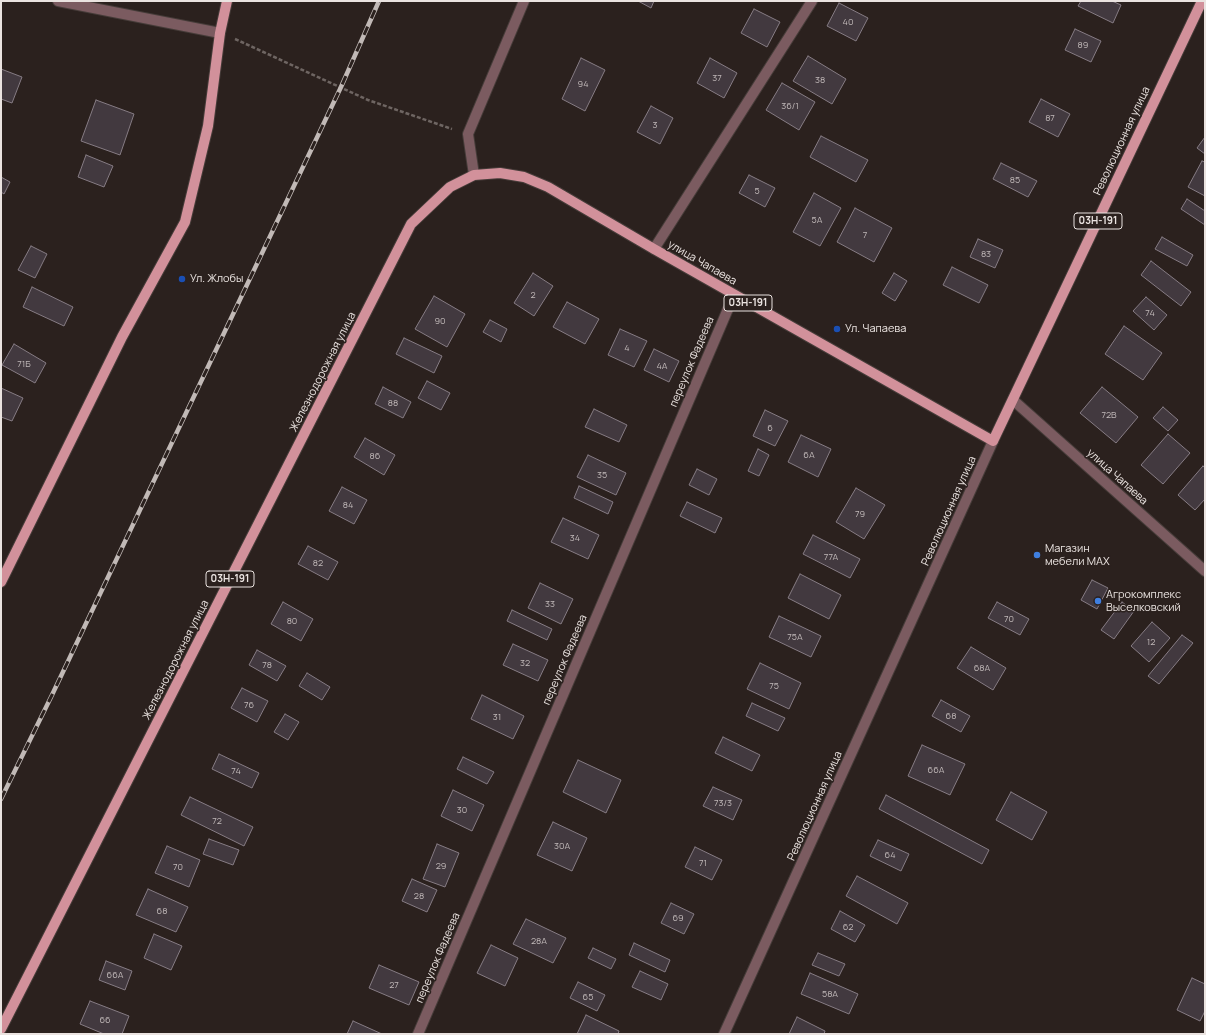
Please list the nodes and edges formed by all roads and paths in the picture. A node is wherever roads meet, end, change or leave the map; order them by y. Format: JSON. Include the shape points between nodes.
{"nodes":[{"id":1,"x":58,"y":1,"type":"edge"},
{"id":2,"x":227,"y":1,"type":"edge"},
{"id":3,"x":524,"y":1,"type":"edge"},
{"id":4,"x":812,"y":1,"type":"edge"},
{"id":5,"x":1202,"y":1,"type":"edge"},
{"id":6,"x":220,"y":33,"type":"junction"},
{"id":7,"x":468,"y":134,"type":"junction"},
{"id":8,"x":500,"y":173,"type":"joint"},
{"id":9,"x":474,"y":175,"type":"junction"},
{"id":10,"x":654,"y":249,"type":"junction"},
{"id":11,"x":734,"y":295,"type":"junction"},
{"id":12,"x":1013,"y":400,"type":"junction"},
{"id":13,"x":993,"y":441,"type":"junction"},
{"id":14,"x":1205,"y":571,"type":"edge"},
{"id":15,"x":1,"y":582,"type":"edge"},
{"id":16,"x":1,"y":1029,"type":"edge"},
{"id":17,"x":418,"y":1034,"type":"edge"},
{"id":18,"x":724,"y":1034,"type":"edge"}],
"edges":[{"from":1,"to":6,"type":"street"},
{"from":2,"to":6,"type":"main road"},
{"from":3,"to":7,"type":"street"},
{"from":4,"to":10,"type":"street"},
{"from":5,"to":12,"type":"main road","name":"Революционная улица","number":"03Н-191"},
{"from":6,"to":7,"type":"path","via":[[368,100]]},
{"from":6,"to":15,"type":"main road","via":[[208,126],[185,222],[122,337]]},
{"from":7,"to":9,"type":"street"},
{"from":8,"to":9,"type":"main road","name":"Железнодорожная улица","number":"03Н-191"},
{"from":8,"to":10,"type":"main road","name":"улица Чапаева","number":"03Н-191","via":[[524,177],[548,187]]},
{"from":9,"to":16,"type":"main road","name":"Железнодорожная улица","number":"03Н-191","via":[[450,187],[411,224]]},
{"from":10,"to":11,"type":"main road","name":"улица Чапаева","number":"03Н-191"},
{"from":11,"to":13,"type":"main road","name":"улица Чапаева","number":"03Н-191"},
{"from":11,"to":17,"type":"street","name":"переулок Фадеева"},
{"from":12,"to":13,"type":"main road","name":"Революционная улица","number":"03Н-191"},
{"from":12,"to":14,"type":"street","name":"улица Чапаева"},
{"from":13,"to":18,"type":"street","name":"Революционная улица"}]}
